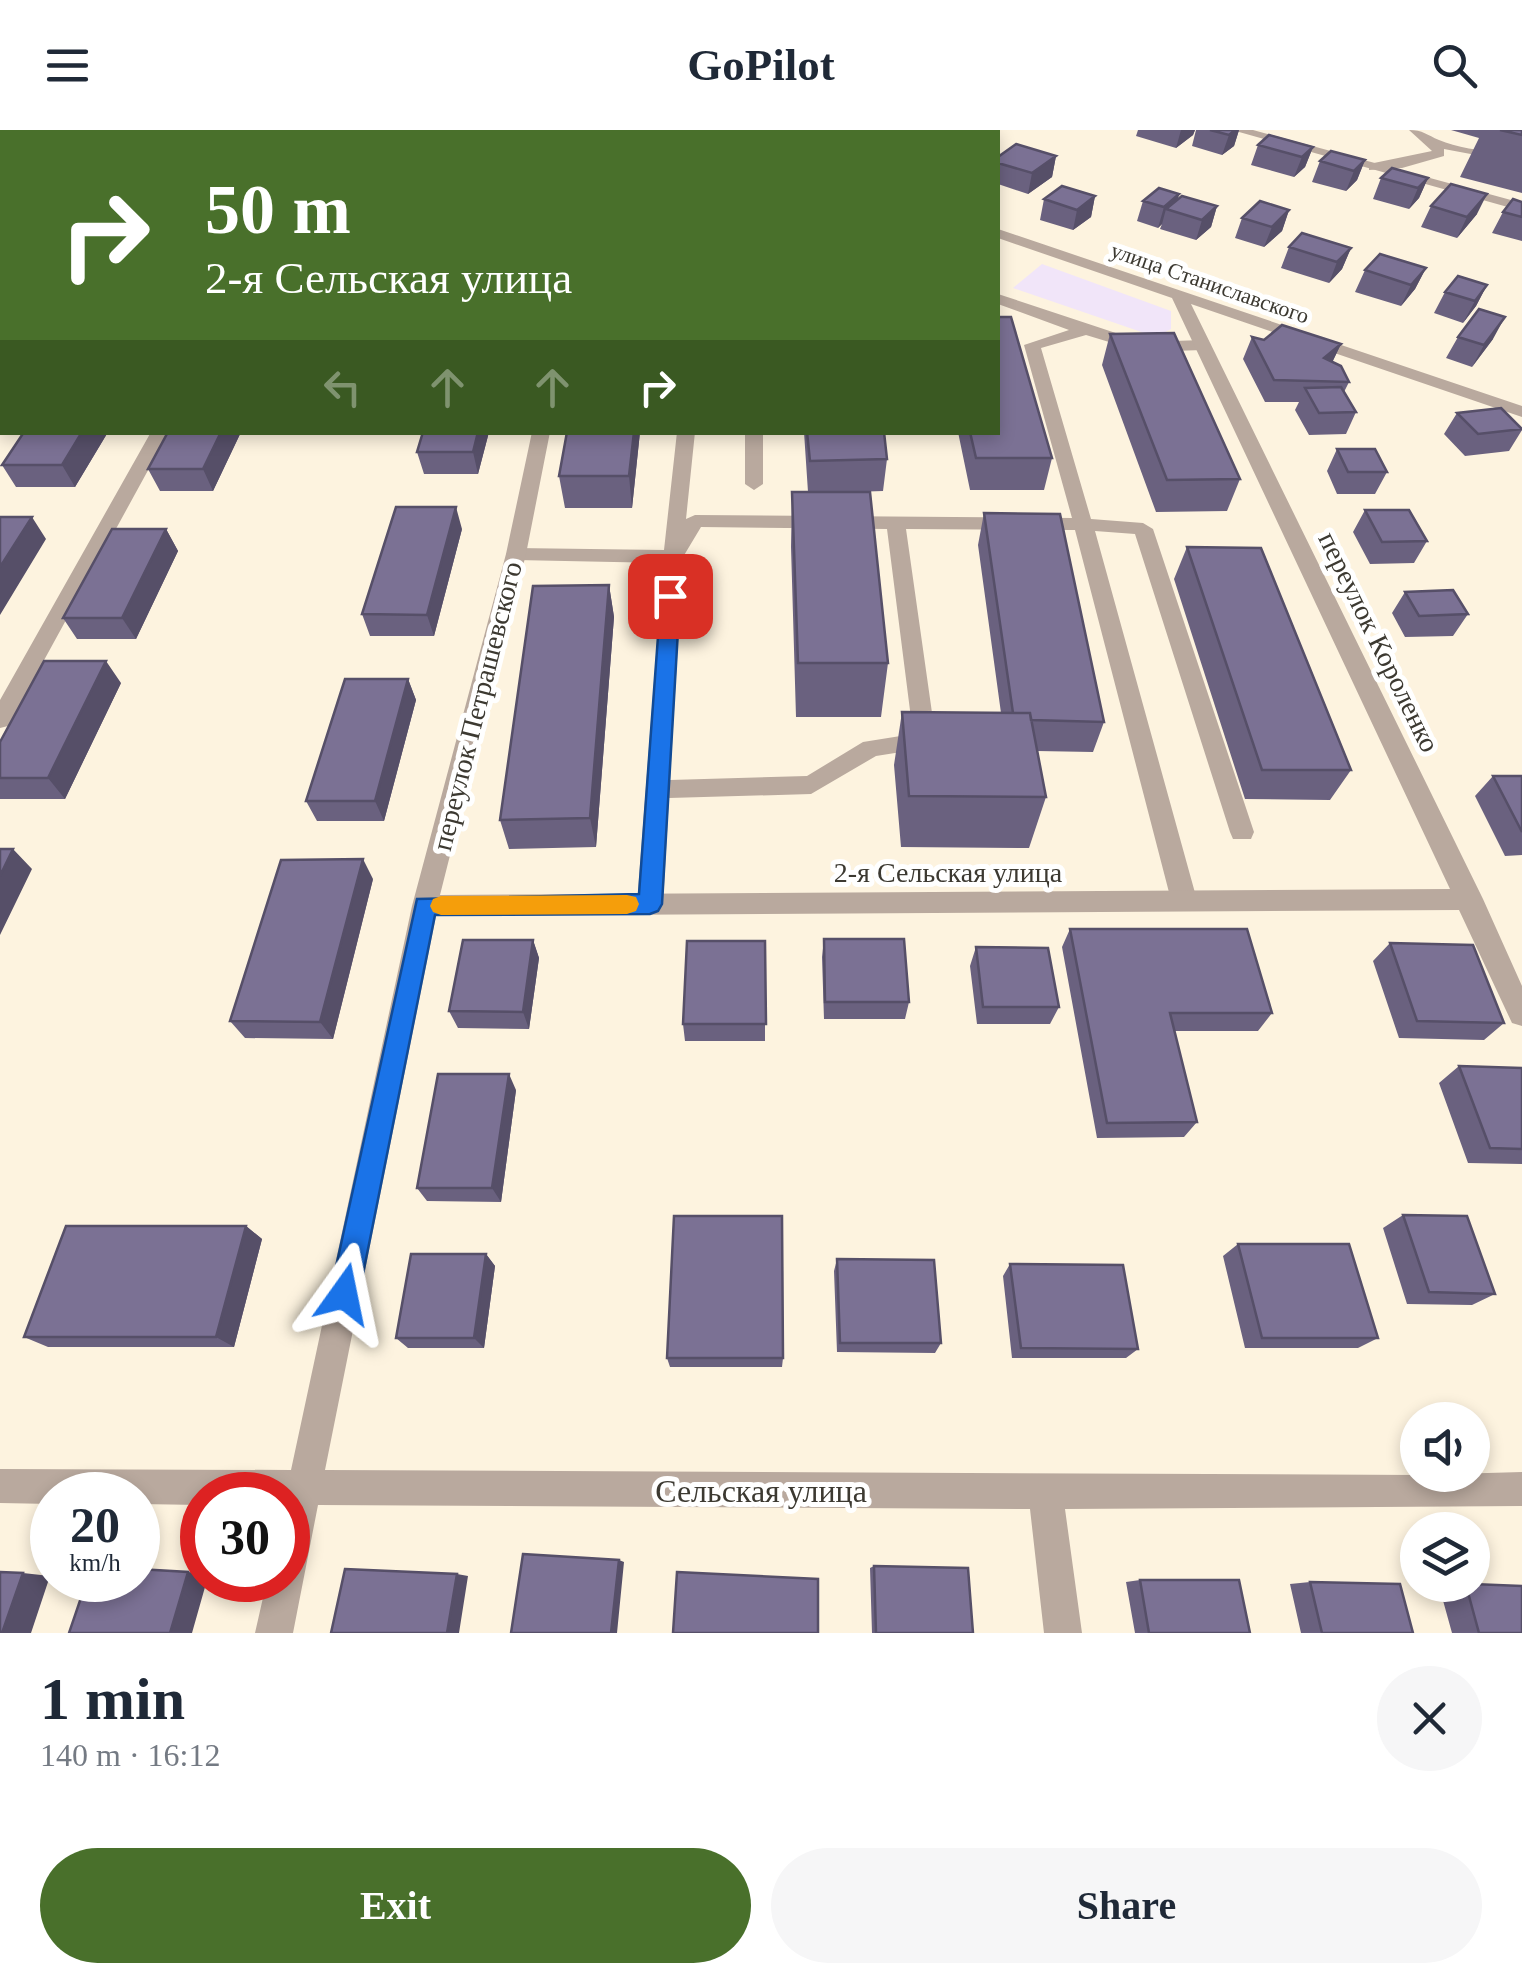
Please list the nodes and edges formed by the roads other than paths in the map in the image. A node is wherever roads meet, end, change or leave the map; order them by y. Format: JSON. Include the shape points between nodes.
{"nodes":[{"id":1,"x":1238,"y":130,"type":"edge"},
{"id":2,"x":1415,"y":130,"type":"edge"},
{"id":3,"x":1436,"y":143,"type":"junction"},
{"id":4,"x":1522,"y":154,"type":"edge"},
{"id":5,"x":1374,"y":167,"type":"junction"},
{"id":6,"x":1522,"y":207,"type":"edge"},
{"id":7,"x":1000,"y":234,"type":"edge"},
{"id":8,"x":1180,"y":298,"type":"junction"},
{"id":9,"x":1000,"y":300,"type":"edge"},
{"id":10,"x":1086,"y":330,"type":"junction"},
{"id":11,"x":1203,"y":345,"type":"junction"},
{"id":12,"x":1522,"y":412,"type":"edge"},
{"id":13,"x":158,"y":435,"type":"edge"},
{"id":14,"x":541,"y":435,"type":"edge"},
{"id":15,"x":686,"y":435,"type":"edge"},
{"id":16,"x":754,"y":435,"type":"edge"},
{"id":17,"x":754,"y":484,"type":"dead end"},
{"id":18,"x":896,"y":523,"type":"junction"},
{"id":19,"x":1082,"y":524,"type":"junction"},
{"id":20,"x":516,"y":554,"type":"junction"},
{"id":21,"x":673,"y":556,"type":"junction"},
{"id":22,"x":0,"y":720,"type":"edge"},
{"id":23,"x":657,"y":790,"type":"junction"},
{"id":24,"x":1242,"y":832,"type":"dead end"},
{"id":25,"x":1470,"y":899,"type":"junction"},
{"id":26,"x":1184,"y":900,"type":"junction"},
{"id":27,"x":650,"y":904,"type":"junction"},
{"id":28,"x":425,"y":906,"type":"junction"},
{"id":29,"x":1522,"y":1014,"type":"edge"},
{"id":30,"x":307,"y":1472,"type":"edge"},
{"id":31,"x":0,"y":1486,"type":"edge"},
{"id":32,"x":180,"y":1487,"type":"edge"},
{"id":33,"x":310,"y":1488,"type":"edge"},
{"id":34,"x":1522,"y":1489,"type":"edge"},
{"id":35,"x":1045,"y":1492,"type":"junction"},
{"id":36,"x":280,"y":1602,"type":"edge"},
{"id":37,"x":274,"y":1633,"type":"edge"},
{"id":38,"x":1063,"y":1633,"type":"edge"}],
"edges":[{"from":1,"to":5,"type":"street"},
{"from":2,"to":3,"type":"street"},
{"from":3,"to":4,"type":"street"},
{"from":3,"to":5,"type":"street","via":[[1439,152]]},
{"from":5,"to":6,"type":"street"},
{"from":7,"to":8,"type":"street","name":"улица Станиславского"},
{"from":8,"to":11,"type":"street","name":"переулок Короленко"},
{"from":8,"to":12,"type":"street","name":"улица Станиславского"},
{"from":9,"to":10,"type":"street"},
{"from":10,"to":11,"type":"street","via":[[1142,347]]},
{"from":10,"to":19,"type":"street","via":[[1023,345]]},
{"from":11,"to":25,"type":"street","name":"переулок Короленко"},
{"from":13,"to":22,"type":"street"},
{"from":14,"to":20,"type":"street","name":"переулок Петрашевского"},
{"from":15,"to":21,"type":"street"},
{"from":16,"to":17,"type":"street"},
{"from":18,"to":19,"type":"street"},
{"from":18,"to":21,"type":"street","via":[[695,521]]},
{"from":18,"to":23,"type":"street","via":[[925,741],[871,748],[811,785]]},
{"from":19,"to":24,"type":"street","via":[[1143,529]]},
{"from":19,"to":26,"type":"street"},
{"from":20,"to":21,"type":"street"},
{"from":20,"to":28,"type":"street","name":"переулок Петрашевского"},
{"from":21,"to":23,"type":"street"},
{"from":23,"to":27,"type":"street"},
{"from":25,"to":26,"type":"street","name":"2-я Сельская улица"},
{"from":25,"to":29,"type":"street","name":"переулок Короленко"},
{"from":26,"to":27,"type":"street","name":"2-я Сельская улица"},
{"from":27,"to":28,"type":"street","name":"2-я Сельская улица"},
{"from":28,"to":30,"type":"street","name":"переулок Петрашевского"},
{"from":31,"to":32,"type":"street","name":"Сельская улица"},
{"from":33,"to":35,"type":"street","name":"Сельская улица"},
{"from":34,"to":35,"type":"street","name":"Сельская улица"},
{"from":35,"to":38,"type":"street"},
{"from":36,"to":37,"type":"street"}]}
